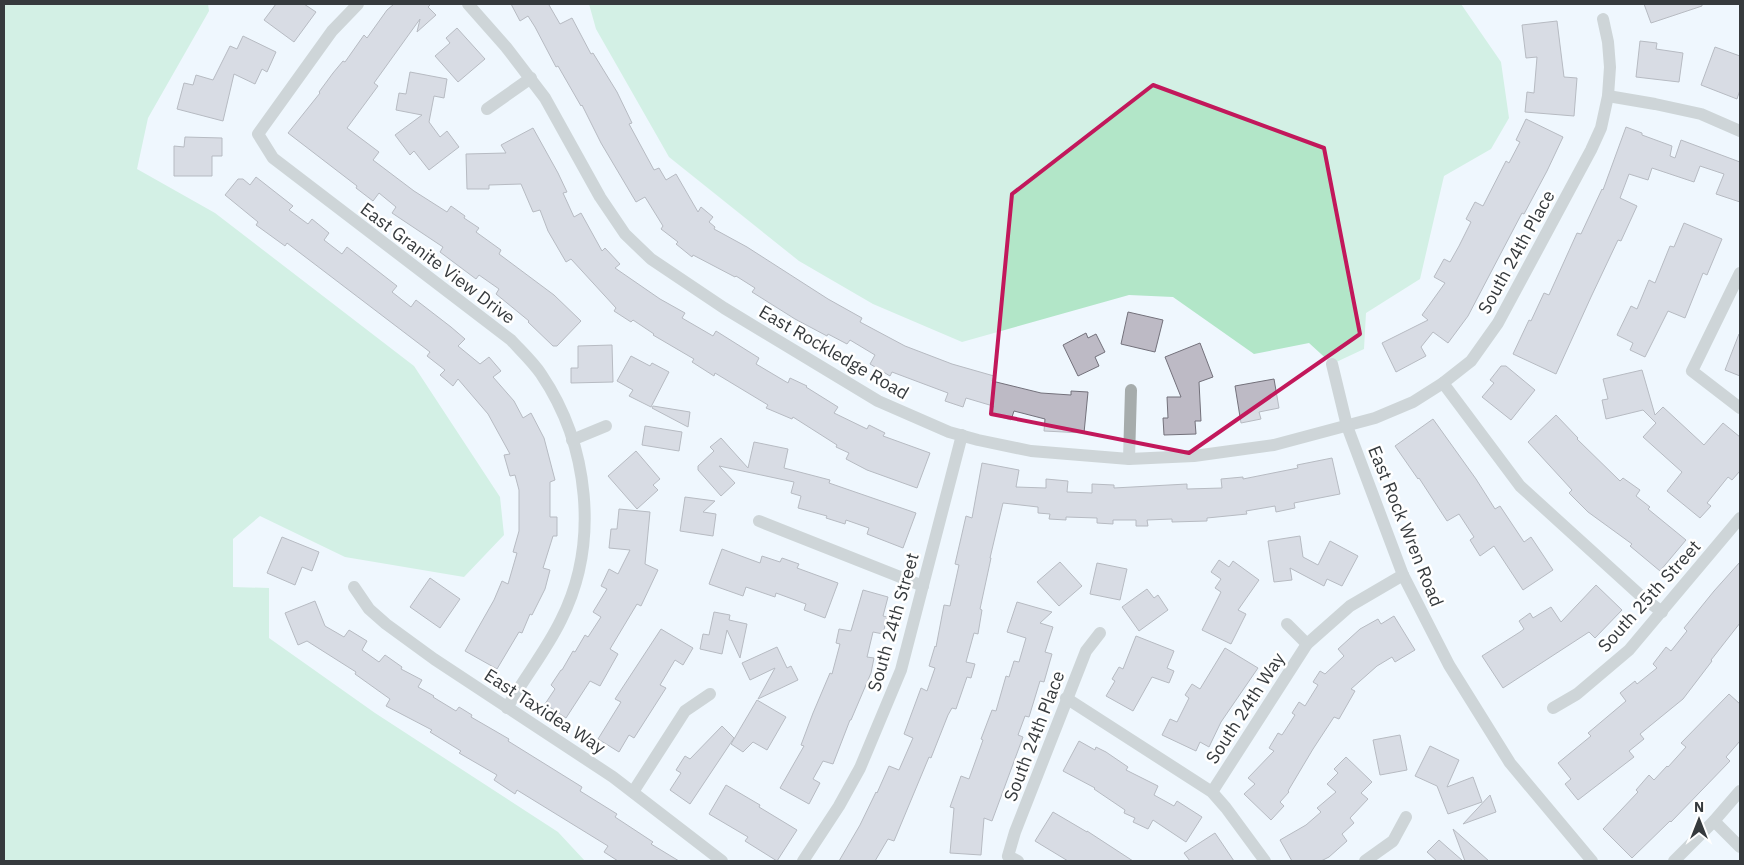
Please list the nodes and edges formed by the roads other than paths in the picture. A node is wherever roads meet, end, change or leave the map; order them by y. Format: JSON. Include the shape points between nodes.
{"nodes":[{"id":1,"x":468,"y":4,"type":"edge"},
{"id":2,"x":354,"y":5,"type":"edge"},
{"id":3,"x":1603,"y":19,"type":"dead end"},
{"id":4,"x":531,"y":78,"type":"junction"},
{"id":5,"x":1608,"y":96,"type":"junction"},
{"id":6,"x":487,"y":109,"type":"dead end"},
{"id":7,"x":1740,"y":131,"type":"edge"},
{"id":8,"x":1740,"y":273,"type":"edge"},
{"id":9,"x":1332,"y":364,"type":"dead end"},
{"id":10,"x":1443,"y":383,"type":"junction"},
{"id":11,"x":1131,"y":390,"type":"dead end"},
{"id":12,"x":1740,"y":408,"type":"edge"},
{"id":13,"x":606,"y":426,"type":"dead end"},
{"id":14,"x":1347,"y":426,"type":"junction"},
{"id":15,"x":962,"y":436,"type":"junction"},
{"id":16,"x":572,"y":440,"type":"junction"},
{"id":17,"x":1129,"y":459,"type":"junction"},
{"id":18,"x":1740,"y":518,"type":"edge"},
{"id":19,"x":759,"y":521,"type":"dead end"},
{"id":20,"x":1403,"y":575,"type":"junction"},
{"id":21,"x":923,"y":586,"type":"junction"},
{"id":22,"x":354,"y":587,"type":"dead end"},
{"id":23,"x":1662,"y":612,"type":"junction"},
{"id":24,"x":1287,"y":624,"type":"dead end"},
{"id":25,"x":1100,"y":633,"type":"dead end"},
{"id":26,"x":1307,"y":644,"type":"junction"},
{"id":27,"x":710,"y":694,"type":"dead end"},
{"id":28,"x":1066,"y":698,"type":"junction"},
{"id":29,"x":508,"y":708,"type":"junction"},
{"id":30,"x":1553,"y":708,"type":"dead end"},
{"id":31,"x":1740,"y":791,"type":"edge"},
{"id":32,"x":633,"y":792,"type":"junction"},
{"id":33,"x":1212,"y":792,"type":"junction"},
{"id":34,"x":1406,"y":817,"type":"dead end"},
{"id":35,"x":1714,"y":821,"type":"junction"},
{"id":36,"x":1740,"y":847,"type":"edge"},
{"id":37,"x":1013,"y":859,"type":"edge"},
{"id":38,"x":722,"y":861,"type":"edge"},
{"id":39,"x":803,"y":861,"type":"edge"},
{"id":40,"x":1265,"y":861,"type":"edge"},
{"id":41,"x":1365,"y":861,"type":"edge"},
{"id":42,"x":1592,"y":861,"type":"edge"},
{"id":43,"x":1674,"y":861,"type":"edge"}],
"edges":[{"from":1,"to":4,"type":"street","name":"East Rockledge Road"},
{"from":2,"to":16,"type":"street","name":"East Granite View Drive","via":[[258,134],[273,158],[511,340],[541,373]]},
{"from":3,"to":5,"type":"street","name":"South 24th Place","via":[[1610,68]]},
{"from":4,"to":6,"type":"street"},
{"from":4,"to":15,"type":"street","name":"East Rockledge Road","via":[[605,204],[625,234],[651,259],[724,308],[878,401]]},
{"from":5,"to":7,"type":"street","via":[[1701,114]]},
{"from":5,"to":10,"type":"street","name":"South 24th Place","via":[[1602,128],[1592,150],[1498,323],[1470,361]]},
{"from":8,"to":12,"type":"street","via":[[1692,371]]},
{"from":9,"to":14,"type":"street","name":"East Rock Wren Road"},
{"from":10,"to":14,"type":"street","name":"South 24th Place","via":[[1413,402]]},
{"from":10,"to":23,"type":"street","via":[[1520,486]]},
{"from":11,"to":17,"type":"street"},
{"from":13,"to":16,"type":"street"},
{"from":14,"to":17,"type":"street","name":"East Rockledge Road","via":[[1274,445],[1194,456]]},
{"from":14,"to":20,"type":"street","name":"East Rock Wren Road"},
{"from":15,"to":17,"type":"street","name":"East Rockledge Road","via":[[1031,451]]},
{"from":15,"to":21,"type":"street","name":"South 24th Street"},
{"from":16,"to":29,"type":"street","name":"East Granite View Drive","via":[[585,495],[579,567],[561,621]]},
{"from":18,"to":23,"type":"street","name":"South 25th Street"},
{"from":19,"to":21,"type":"street"},
{"from":20,"to":26,"type":"street","name":"South 24th Way","via":[[1350,606]]},
{"from":20,"to":42,"type":"street","name":"East Rock Wren Road","via":[[1449,665],[1510,763]]},
{"from":21,"to":39,"type":"street","name":"South 24th Street","via":[[901,670],[872,741],[839,806]]},
{"from":22,"to":29,"type":"street","name":"East Taxidea Way","via":[[386,624]]},
{"from":23,"to":30,"type":"street","name":"South 25th Street","via":[[1629,650],[1577,694]]},
{"from":24,"to":26,"type":"street","name":"South 24th Way"},
{"from":25,"to":28,"type":"street","name":"South 24th Place","via":[[1086,651]]},
{"from":26,"to":33,"type":"street","name":"South 24th Way"},
{"from":27,"to":32,"type":"street","via":[[685,711]]},
{"from":28,"to":33,"type":"street"},
{"from":28,"to":37,"type":"street","name":"South 24th Place","via":[[1015,832]]},
{"from":29,"to":32,"type":"street","name":"East Taxidea Way"},
{"from":31,"to":35,"type":"street"},
{"from":32,"to":38,"type":"street","name":"East Taxidea Way"},
{"from":33,"to":40,"type":"street"},
{"from":34,"to":41,"type":"street","via":[[1393,841]]},
{"from":35,"to":36,"type":"street"},
{"from":35,"to":43,"type":"street"}]}
